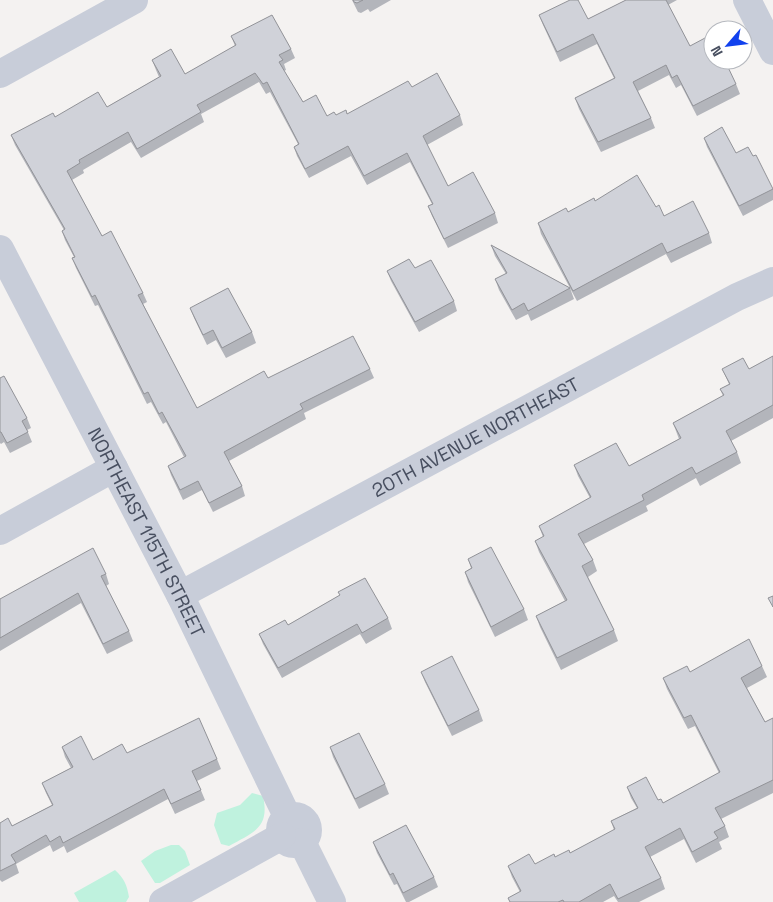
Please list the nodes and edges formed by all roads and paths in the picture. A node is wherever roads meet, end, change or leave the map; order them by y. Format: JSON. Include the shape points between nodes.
{"nodes":[{"id":1,"x":746,"y":0,"type":"edge"},
{"id":2,"x":124,"y":2,"type":"edge"},
{"id":3,"x":773,"y":51,"type":"edge"},
{"id":4,"x":0,"y":74,"type":"edge"},
{"id":5,"x":0,"y":249,"type":"edge"},
{"id":6,"x":773,"y":281,"type":"edge"},
{"id":7,"x":114,"y":468,"type":"junction"},
{"id":8,"x":0,"y":531,"type":"edge"},
{"id":9,"x":180,"y":595,"type":"junction"},
{"id":10,"x":291,"y":832,"type":"junction"},
{"id":11,"x":163,"y":902,"type":"edge"},
{"id":12,"x":332,"y":902,"type":"edge"}],
"edges":[{"from":1,"to":3,"type":"street"},
{"from":2,"to":4,"type":"street"},
{"from":5,"to":7,"type":"street","name":"NORTHEAST 115TH STREET"},
{"from":6,"to":9,"type":"street","name":"20TH AVENUE NORTHEAST","via":[[737,297]]},
{"from":7,"to":8,"type":"street"},
{"from":7,"to":9,"type":"street","name":"NORTHEAST 115TH STREET"},
{"from":9,"to":10,"type":"street","name":"NORTHEAST 115TH STREET"},
{"from":10,"to":11,"type":"street"},
{"from":10,"to":12,"type":"street","name":"NORTHEAST 115TH STREET"}]}
